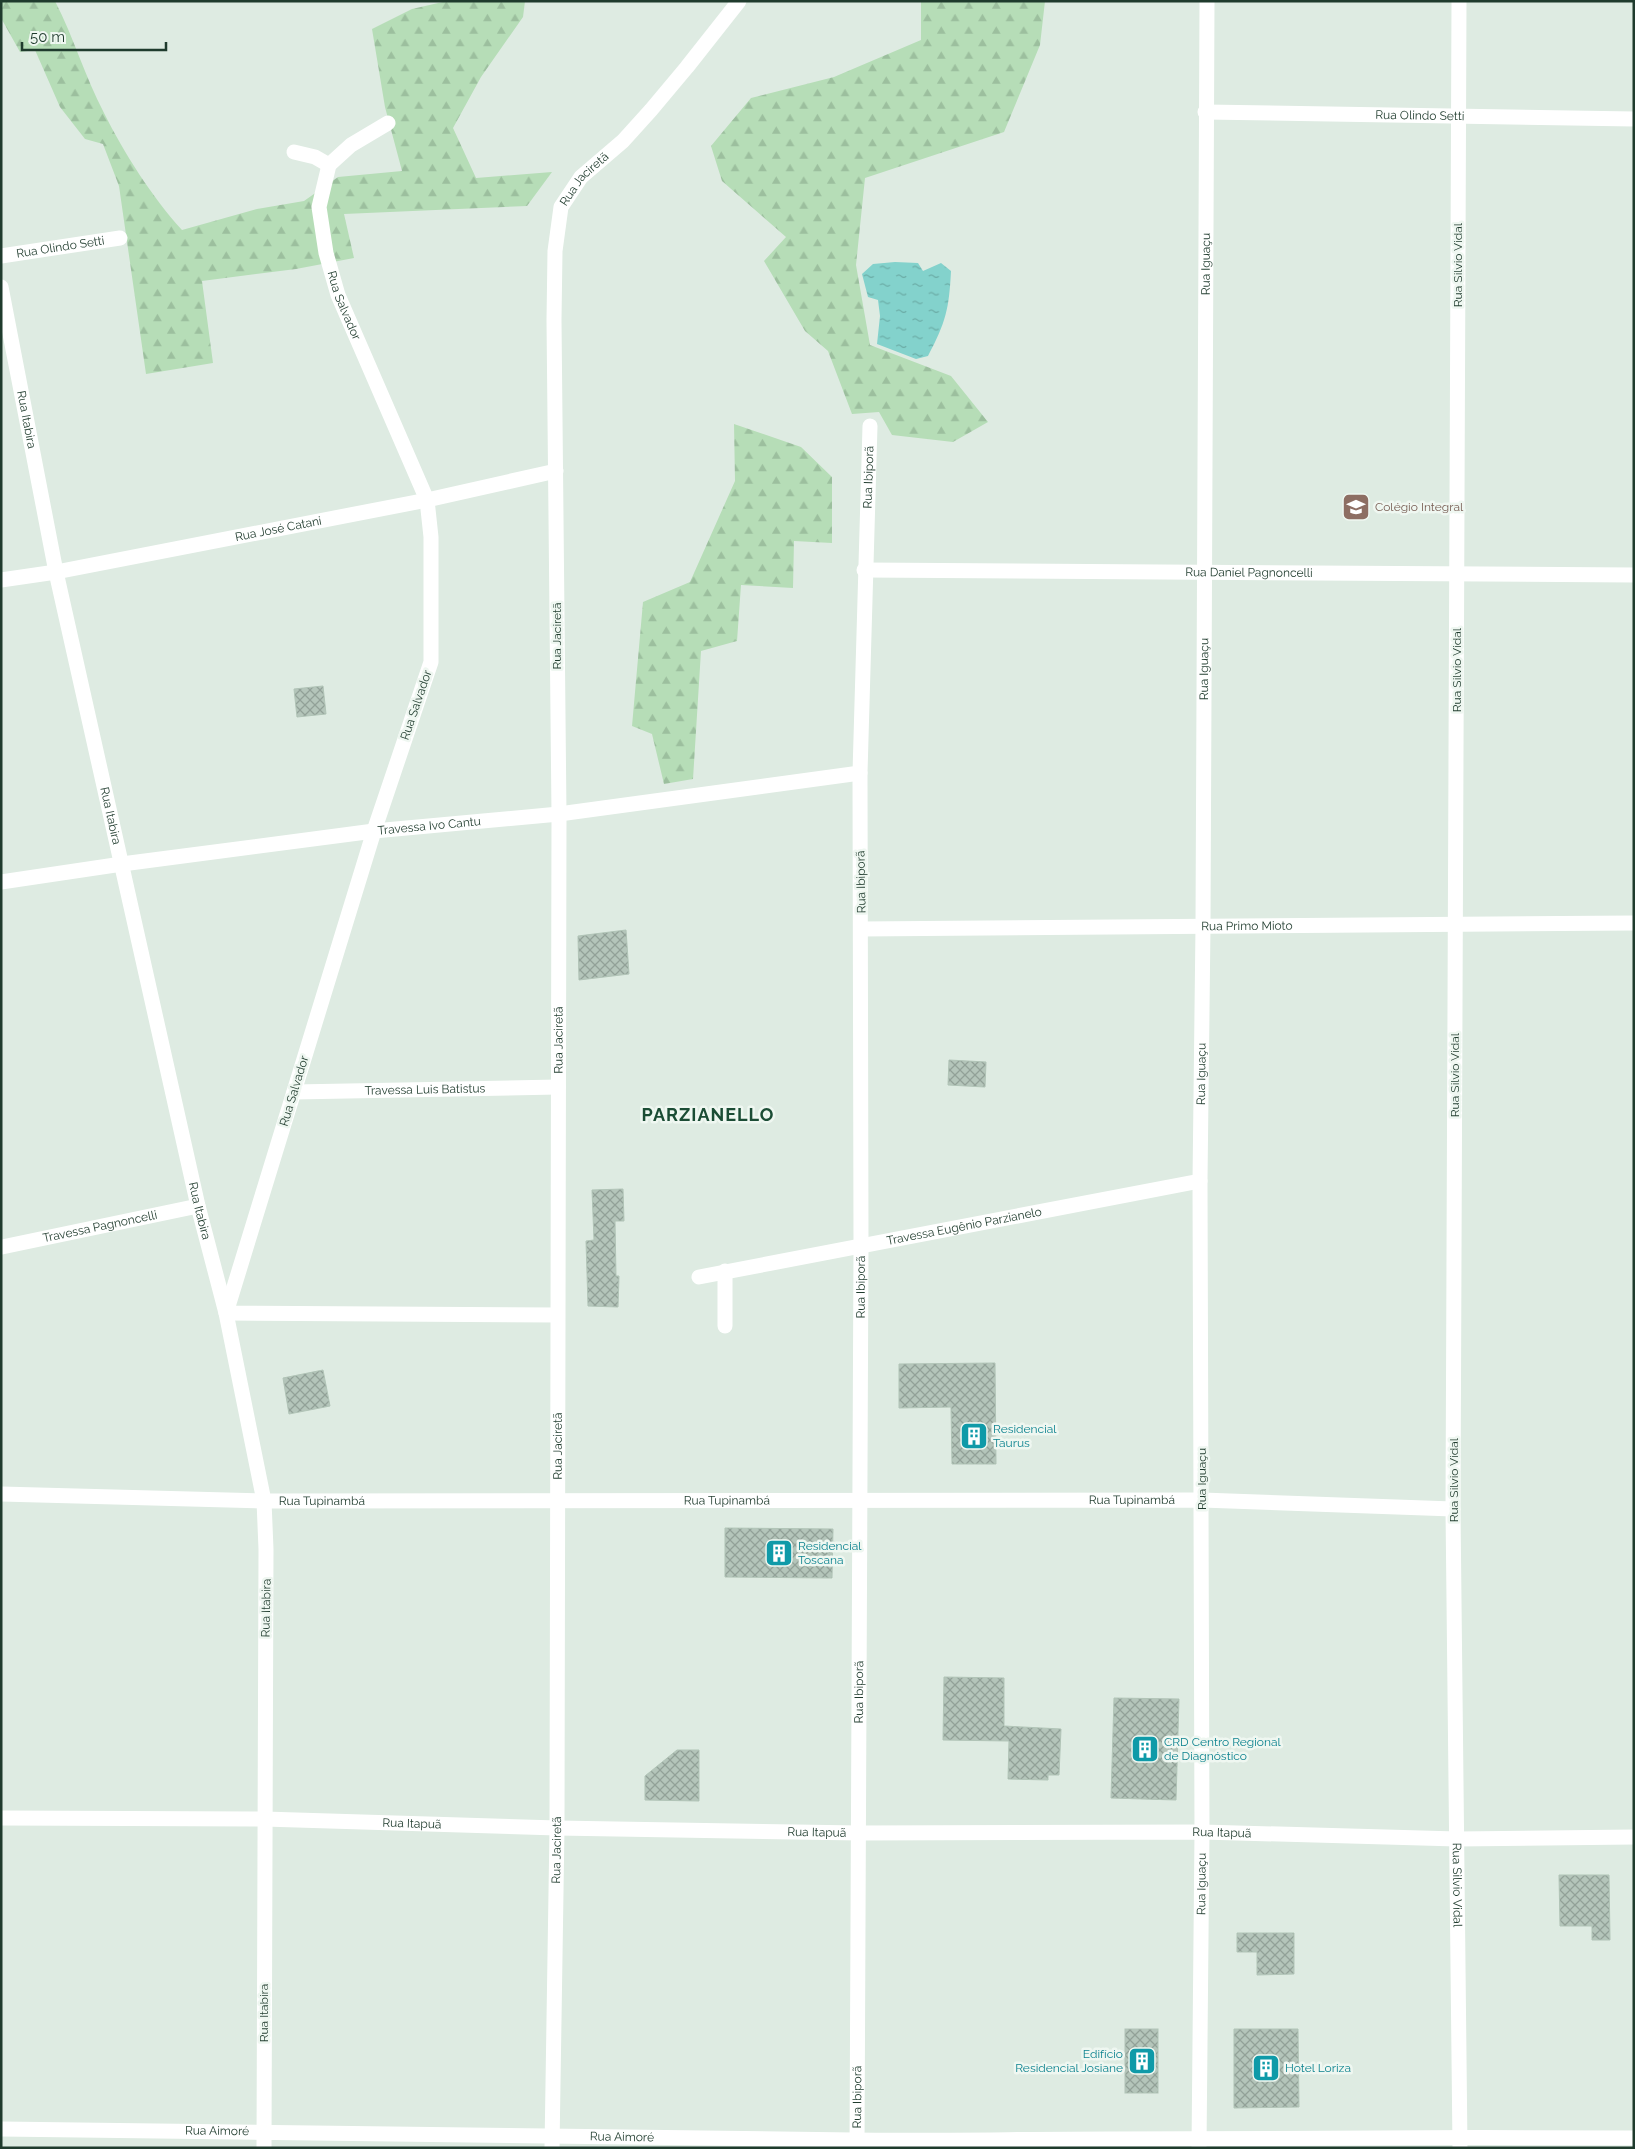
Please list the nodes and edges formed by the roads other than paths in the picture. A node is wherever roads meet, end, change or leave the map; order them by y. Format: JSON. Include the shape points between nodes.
{"nodes":[{"id":1,"x":739,"y":1,"type":"edge"},
{"id":2,"x":1206,"y":1,"type":"edge"},
{"id":3,"x":1459,"y":1,"type":"edge"},
{"id":4,"x":1205,"y":112,"type":"junction"},
{"id":5,"x":1459,"y":116,"type":"junction"},
{"id":6,"x":1634,"y":119,"type":"edge"},
{"id":7,"x":388,"y":123,"type":"dead end"},
{"id":8,"x":294,"y":152,"type":"dead end"},
{"id":9,"x":328,"y":165,"type":"junction"},
{"id":10,"x":120,"y":238,"type":"dead end"},
{"id":11,"x":1,"y":256,"type":"edge"},
{"id":12,"x":1,"y":287,"type":"edge"},
{"id":13,"x":870,"y":426,"type":"dead end"},
{"id":14,"x":556,"y":471,"type":"junction"},
{"id":15,"x":427,"y":500,"type":"junction"},
{"id":16,"x":864,"y":570,"type":"junction"},
{"id":17,"x":56,"y":572,"type":"junction"},
{"id":18,"x":1204,"y":572,"type":"junction"},
{"id":19,"x":1457,"y":574,"type":"junction"},
{"id":20,"x":1634,"y":575,"type":"edge"},
{"id":21,"x":1,"y":580,"type":"edge"},
{"id":22,"x":860,"y":773,"type":"junction"},
{"id":23,"x":559,"y":814,"type":"junction"},
{"id":24,"x":374,"y":831,"type":"junction"},
{"id":25,"x":122,"y":864,"type":"junction"},
{"id":26,"x":1,"y":882,"type":"edge"},
{"id":27,"x":1634,"y":922,"type":"edge"},
{"id":28,"x":1456,"y":924,"type":"junction"},
{"id":29,"x":1204,"y":926,"type":"junction"},
{"id":30,"x":862,"y":929,"type":"junction"},
{"id":31,"x":558,"y":1087,"type":"junction"},
{"id":32,"x":294,"y":1092,"type":"junction"},
{"id":33,"x":1200,"y":1181,"type":"junction"},
{"id":34,"x":198,"y":1206,"type":"junction"},
{"id":35,"x":861,"y":1246,"type":"junction"},
{"id":36,"x":2,"y":1247,"type":"edge"},
{"id":37,"x":725,"y":1271,"type":"junction"},
{"id":38,"x":699,"y":1277,"type":"dead end"},
{"id":39,"x":226,"y":1313,"type":"junction"},
{"id":40,"x":557,"y":1315,"type":"junction"},
{"id":41,"x":725,"y":1326,"type":"dead end"},
{"id":42,"x":1,"y":1494,"type":"edge"},
{"id":43,"x":860,"y":1499,"type":"junction"},
{"id":44,"x":264,"y":1500,"type":"junction"},
{"id":45,"x":557,"y":1500,"type":"junction"},
{"id":46,"x":1202,"y":1500,"type":"junction"},
{"id":47,"x":1453,"y":1509,"type":"junction"},
{"id":48,"x":1,"y":1818,"type":"edge"},
{"id":49,"x":264,"y":1819,"type":"junction"},
{"id":50,"x":557,"y":1828,"type":"junction"},
{"id":51,"x":1202,"y":1832,"type":"junction"},
{"id":52,"x":860,"y":1834,"type":"junction"},
{"id":53,"x":1634,"y":1837,"type":"edge"},
{"id":54,"x":1457,"y":1839,"type":"junction"},
{"id":55,"x":1,"y":2129,"type":"edge"},
{"id":56,"x":264,"y":2130,"type":"junction"},
{"id":57,"x":1634,"y":2138,"type":"edge"},
{"id":58,"x":552,"y":2141,"type":"edge"},
{"id":59,"x":1460,"y":2142,"type":"edge"},
{"id":60,"x":1199,"y":2143,"type":"edge"},
{"id":61,"x":857,"y":2144,"type":"edge"},
{"id":62,"x":264,"y":2148,"type":"edge"}],
"edges":[{"from":1,"to":14,"type":"street","name":"Rua Jaciretã","via":[[651,110],[623,141],[581,177],[561,207],[555,250]]},
{"from":2,"to":4,"type":"street","name":"Rua Iguaçu"},
{"from":3,"to":5,"type":"street","name":"Rua Silvio Vidal"},
{"from":4,"to":5,"type":"street","name":"Rua Olindo Setti"},
{"from":4,"to":18,"type":"street","name":"Rua Iguaçu"},
{"from":5,"to":6,"type":"street","name":"Rua Olindo Setti"},
{"from":5,"to":19,"type":"street","name":"Rua Silvio Vidal"},
{"from":7,"to":9,"type":"street","via":[[351,145]]},
{"from":8,"to":9,"type":"street","via":[[315,157]]},
{"from":9,"to":15,"type":"street","name":"Rua Salvador","via":[[320,207],[326,253],[338,295]]},
{"from":10,"to":11,"type":"street","name":"Rua Olindo Setti"},
{"from":12,"to":17,"type":"street","name":"Rua Itabira"},
{"from":13,"to":16,"type":"street","name":"Rua Ibiporã"},
{"from":14,"to":15,"type":"street","name":"Rua José Catani"},
{"from":14,"to":23,"type":"street","name":"Rua Jaciretã"},
{"from":15,"to":17,"type":"street","name":"Rua José Catani"},
{"from":15,"to":24,"type":"street","name":"Rua Salvador","via":[[431,537],[431,662]]},
{"from":16,"to":18,"type":"street","name":"Rua Daniel Pagnoncelli"},
{"from":16,"to":22,"type":"street","name":"Rua Ibiporã"},
{"from":17,"to":21,"type":"street","name":"Rua José Catani"},
{"from":17,"to":25,"type":"street","name":"Rua Itabira"},
{"from":18,"to":19,"type":"street","name":"Rua Daniel Pagnoncelli"},
{"from":18,"to":29,"type":"street","name":"Rua Iguaçu"},
{"from":19,"to":20,"type":"street","name":"Rua Daniel Pagnoncelli"},
{"from":19,"to":28,"type":"street","name":"Rua Silvio Vidal"},
{"from":22,"to":23,"type":"street","name":"Travessa Ivo Cantu"},
{"from":22,"to":30,"type":"street","name":"Rua Ibiporã"},
{"from":23,"to":24,"type":"street","name":"Travessa Ivo Cantu"},
{"from":23,"to":31,"type":"street","name":"Rua Jaciretã"},
{"from":24,"to":25,"type":"street","name":"Travessa Ivo Cantu"},
{"from":24,"to":32,"type":"street","name":"Rua Salvador"},
{"from":25,"to":26,"type":"street","name":"Travessa Ivo Cantu"},
{"from":25,"to":34,"type":"street","name":"Rua Itabira"},
{"from":27,"to":28,"type":"street","name":"Rua Primo Mioto"},
{"from":28,"to":29,"type":"street","name":"Rua Primo Mioto"},
{"from":28,"to":47,"type":"street","name":"Rua Silvio Vidal"},
{"from":29,"to":30,"type":"street","name":"Rua Primo Mioto"},
{"from":29,"to":33,"type":"street","name":"Rua Iguaçu"},
{"from":30,"to":35,"type":"street","name":"Rua Ibiporã"},
{"from":31,"to":32,"type":"street","name":"Travessa Luis Batistus"},
{"from":31,"to":40,"type":"street","name":"Rua Jaciretã"},
{"from":32,"to":39,"type":"street","name":"Rua Salvador"},
{"from":33,"to":35,"type":"street","name":"Travessa Eugênio Parzianelo"},
{"from":33,"to":46,"type":"street","name":"Rua Iguaçu"},
{"from":34,"to":36,"type":"street","name":"Travessa Pagnoncelli"},
{"from":34,"to":39,"type":"street","name":"Rua Itabira"},
{"from":35,"to":37,"type":"street","name":"Travessa Eugênio Parzianelo"},
{"from":35,"to":43,"type":"street","name":"Rua Ibiporã"},
{"from":37,"to":38,"type":"street","name":"Travessa Eugênio Parzianelo"},
{"from":37,"to":41,"type":"street"},
{"from":39,"to":40,"type":"street"},
{"from":39,"to":44,"type":"street","name":"Rua Itabira"},
{"from":40,"to":45,"type":"street","name":"Rua Jaciretã"},
{"from":42,"to":44,"type":"street","name":"Rua Tupinambá"},
{"from":43,"to":45,"type":"street","name":"Rua Tupinambá"},
{"from":43,"to":46,"type":"street","name":"Rua Tupinambá"},
{"from":43,"to":52,"type":"street","name":"Rua Ibiporã"},
{"from":44,"to":45,"type":"street","name":"Rua Tupinambá"},
{"from":44,"to":49,"type":"street","name":"Rua Itabira"},
{"from":45,"to":50,"type":"street","name":"Rua Jaciretã"},
{"from":46,"to":47,"type":"street","name":"Rua Tupinambá"},
{"from":46,"to":51,"type":"street","name":"Rua Iguaçu"},
{"from":47,"to":54,"type":"street","name":"Rua Silvio Vidal"},
{"from":48,"to":49,"type":"street","name":"Rua Itapuã"},
{"from":49,"to":50,"type":"street","name":"Rua Itapuã"},
{"from":49,"to":56,"type":"street","name":"Rua Itabira"},
{"from":50,"to":52,"type":"street","name":"Rua Itapuã"},
{"from":50,"to":58,"type":"street","name":"Rua Jaciretã"},
{"from":51,"to":52,"type":"street","name":"Rua Itapuã"},
{"from":51,"to":54,"type":"street","name":"Rua Itapuã"},
{"from":51,"to":60,"type":"street","name":"Rua Iguaçu"},
{"from":52,"to":61,"type":"street","name":"Rua Ibiporã"},
{"from":53,"to":54,"type":"street","name":"Rua Itapuã"},
{"from":54,"to":59,"type":"street","name":"Rua Silvio Vidal"},
{"from":55,"to":56,"type":"street","name":"Rua Aimoré"},
{"from":56,"to":58,"type":"street","name":"Rua Aimoré"},
{"from":56,"to":62,"type":"street","name":"Rua Itabira"},
{"from":57,"to":59,"type":"street","name":"Rua Aimoré"},
{"from":58,"to":61,"type":"street","name":"Rua Aimoré"},
{"from":59,"to":60,"type":"street","name":"Rua Aimoré"},
{"from":60,"to":61,"type":"street","name":"Rua Aimoré"}]}
